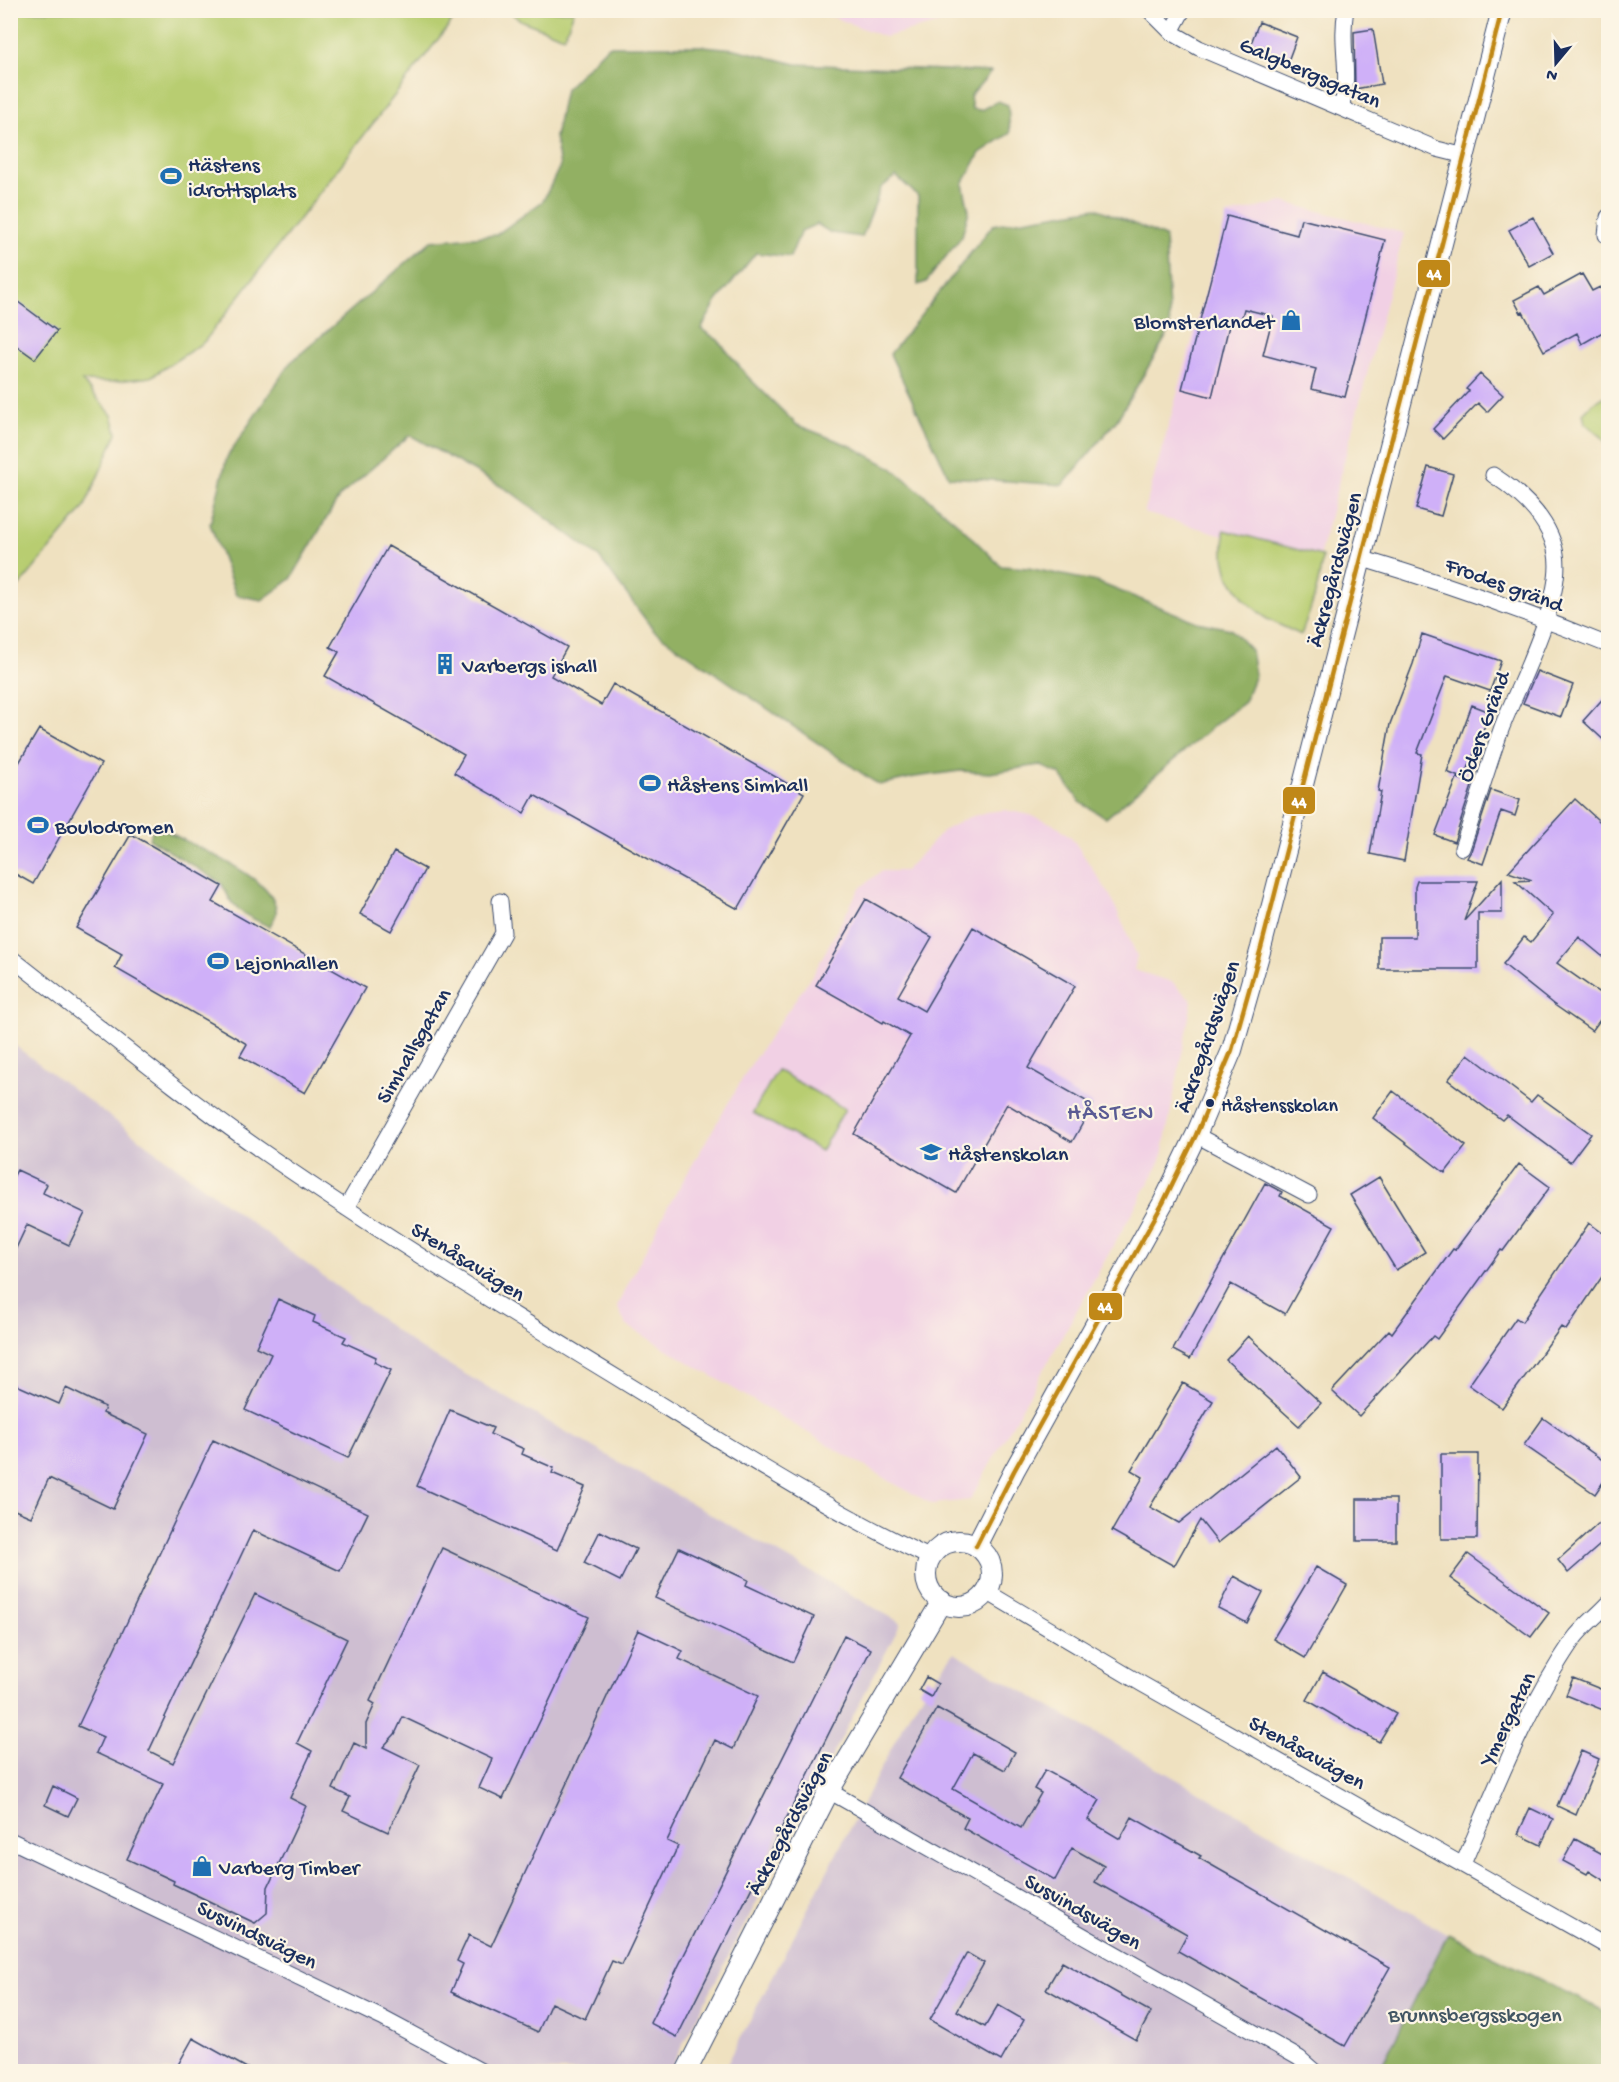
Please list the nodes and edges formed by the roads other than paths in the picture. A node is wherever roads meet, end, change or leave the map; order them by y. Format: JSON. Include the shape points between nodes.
{"nodes":[{"id":1,"x":1149,"y":10,"type":"edge"},
{"id":2,"x":1183,"y":10,"type":"edge"},
{"id":3,"x":1346,"y":10,"type":"edge"},
{"id":4,"x":1502,"y":10,"type":"edge"},
{"id":5,"x":1171,"y":32,"type":"junction"},
{"id":6,"x":1341,"y":107,"type":"junction"},
{"id":7,"x":1465,"y":156,"type":"junction"},
{"id":8,"x":1608,"y":217,"type":"edge"},
{"id":9,"x":1606,"y":235,"type":"dead end"},
{"id":10,"x":1493,"y":475,"type":"dead end"},
{"id":11,"x":1360,"y":558,"type":"junction"},
{"id":12,"x":1545,"y":620,"type":"junction"},
{"id":13,"x":1608,"y":645,"type":"edge"},
{"id":14,"x":1462,"y":848,"type":"dead end"},
{"id":15,"x":500,"y":901,"type":"dead end"},
{"id":16,"x":10,"y":957,"type":"edge"},
{"id":17,"x":1196,"y":1135,"type":"junction"},
{"id":18,"x":1309,"y":1195,"type":"dead end"},
{"id":19,"x":346,"y":1208,"type":"junction"},
{"id":20,"x":976,"y":1546,"type":"junction"},
{"id":21,"x":931,"y":1558,"type":"junction"},
{"id":22,"x":987,"y":1592,"type":"junction"},
{"id":23,"x":942,"y":1601,"type":"junction"},
{"id":24,"x":1608,"y":1604,"type":"edge"},
{"id":25,"x":829,"y":1791,"type":"junction"},
{"id":26,"x":10,"y":1840,"type":"edge"},
{"id":27,"x":1463,"y":1864,"type":"junction"},
{"id":28,"x":1608,"y":1947,"type":"edge"},
{"id":29,"x":483,"y":2072,"type":"edge"},
{"id":30,"x":686,"y":2072,"type":"edge"},
{"id":31,"x":1315,"y":2072,"type":"edge"}],
"edges":[{"from":1,"to":5,"type":"street","name":"Galgbergsgatan"},
{"from":2,"to":5,"type":"street"},
{"from":3,"to":6,"type":"street","via":[[1343,44],[1347,82]]},
{"from":4,"to":7,"type":"street","name":"Äckregårdsvägen"},
{"from":5,"to":6,"type":"street","name":"Galgbergsgatan","via":[[1232,63]]},
{"from":6,"to":7,"type":"street","name":"Galgbergsgatan"},
{"from":7,"to":11,"type":"street","name":"Äckregårdsvägen"},
{"from":8,"to":9,"type":"street"},
{"from":10,"to":12,"type":"street","name":"Öders Gränd","via":[[1515,489],[1552,537],[1558,572]]},
{"from":11,"to":12,"type":"street","name":"Frodes gränd"},
{"from":11,"to":17,"type":"street","name":"Äckregårdsvägen","via":[[1247,999],[1232,1050]]},
{"from":12,"to":13,"type":"street","name":"Frodes gränd"},
{"from":12,"to":14,"type":"street","name":"Öders Gränd","via":[[1499,736]]},
{"from":15,"to":19,"type":"street","name":"Simhallsgatan","via":[[503,933]]},
{"from":16,"to":19,"type":"street","name":"Stenåsavägen","via":[[178,1089]]},
{"from":17,"to":18,"type":"street","name":"Äckregårdsvägen"},
{"from":17,"to":20,"type":"street","name":"Äckregårdsvägen"},
{"from":19,"to":21,"type":"street","name":"Stenåsavägen","via":[[780,1478]]},
{"from":20,"to":21,"type":"street","via":[[951,1542]]},
{"from":20,"to":22,"type":"street","via":[[991,1567],[992,1580]]},
{"from":21,"to":23,"type":"street","via":[[927,1578],[932,1592]]},
{"from":22,"to":23,"type":"street","via":[[976,1602],[963,1606]]},
{"from":22,"to":27,"type":"street","name":"Stenåsavägen"},
{"from":23,"to":25,"type":"street","name":"Äckregårdsvägen"},
{"from":24,"to":27,"type":"street","name":"Ymergatan","via":[[1574,1638],[1547,1682]]},
{"from":25,"to":30,"type":"street","name":"Äckregårdsvägen"},
{"from":25,"to":31,"type":"street","name":"Susvindsvägen","via":[[1299,2058]]},
{"from":26,"to":29,"type":"street","name":"Susvindsvägen","via":[[382,2018]]},
{"from":27,"to":28,"type":"street","name":"Stenåsavägen"}]}
